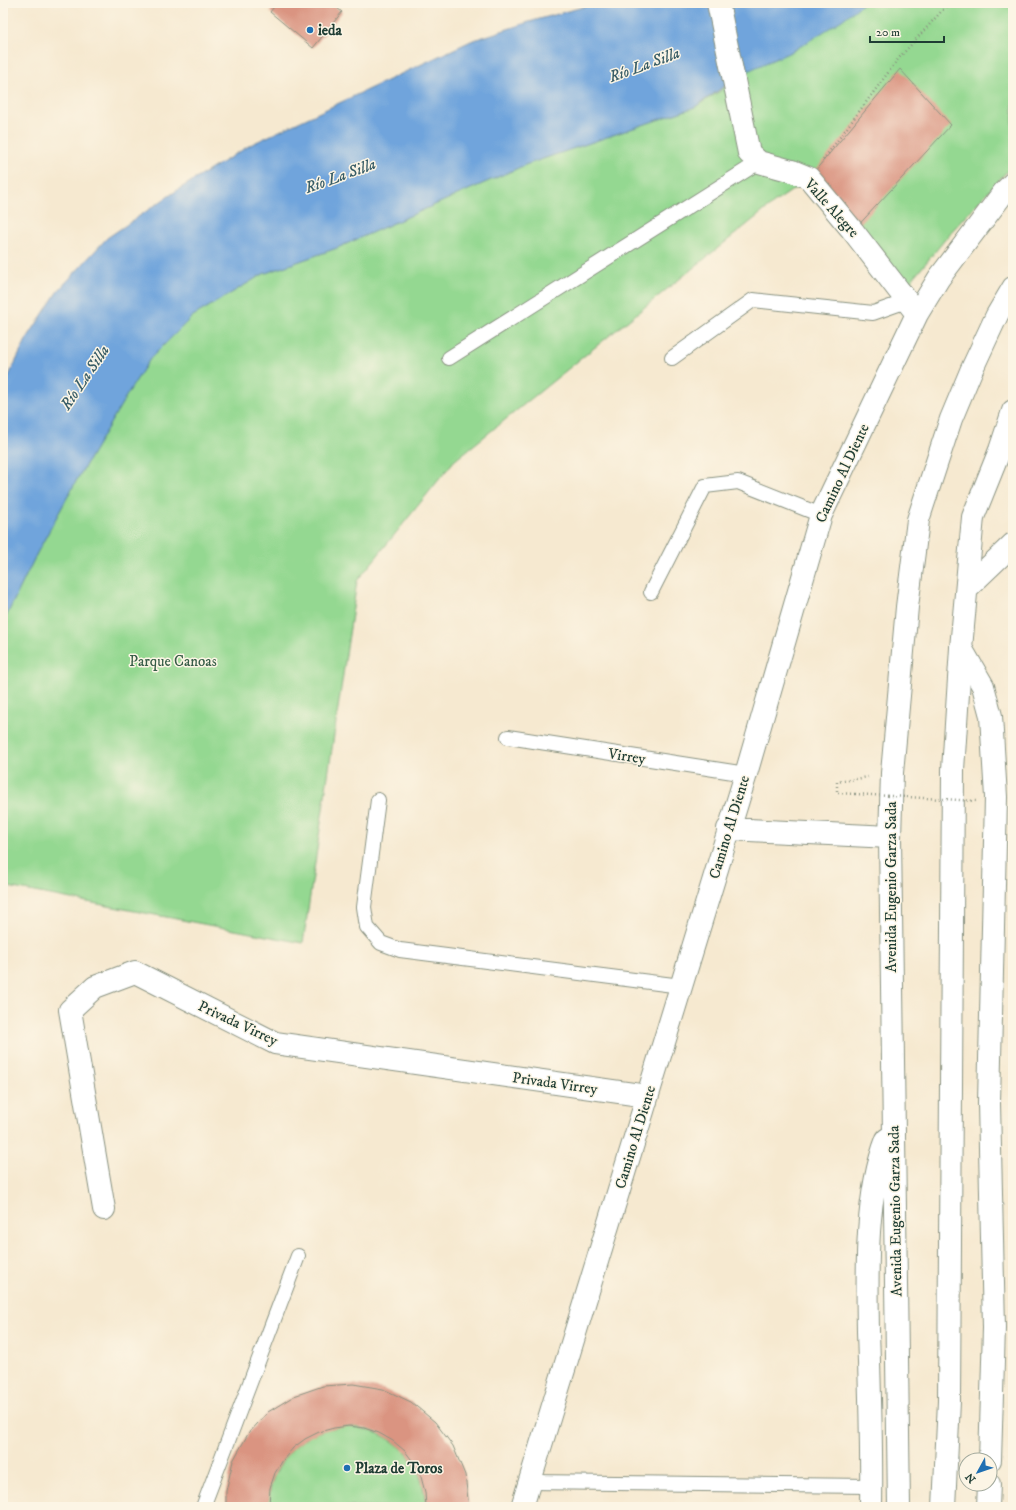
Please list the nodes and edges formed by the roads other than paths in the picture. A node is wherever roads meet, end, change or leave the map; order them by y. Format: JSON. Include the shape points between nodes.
{"nodes":[{"id":1,"x":718,"y":3,"type":"edge"},
{"id":2,"x":754,"y":158,"type":"junction"},
{"id":3,"x":1013,"y":183,"type":"edge"},
{"id":4,"x":1013,"y":288,"type":"edge"},
{"id":5,"x":912,"y":308,"type":"junction"},
{"id":6,"x":448,"y":358,"type":"dead end"},
{"id":7,"x":672,"y":358,"type":"dead end"},
{"id":8,"x":1013,"y":411,"type":"edge"},
{"id":9,"x":821,"y":515,"type":"junction"},
{"id":10,"x":1013,"y":544,"type":"edge"},
{"id":11,"x":967,"y":588,"type":"junction"},
{"id":12,"x":651,"y":592,"type":"dead end"},
{"id":13,"x":961,"y":648,"type":"junction"},
{"id":14,"x":508,"y":737,"type":"dead end"},
{"id":15,"x":746,"y":774,"type":"junction"},
{"id":16,"x":378,"y":800,"type":"dead end"},
{"id":17,"x":728,"y":829,"type":"junction"},
{"id":18,"x":890,"y":836,"type":"junction"},
{"id":19,"x":681,"y":986,"type":"junction"},
{"id":20,"x":648,"y":1096,"type":"junction"},
{"id":21,"x":894,"y":1124,"type":"junction"},
{"id":22,"x":104,"y":1208,"type":"dead end"},
{"id":23,"x":298,"y":1256,"type":"dead end"},
{"id":24,"x":990,"y":1452,"type":"edge"},
{"id":25,"x":529,"y":1482,"type":"junction"},
{"id":26,"x":989,"y":1492,"type":"edge"},
{"id":27,"x":871,"y":1496,"type":"edge"},
{"id":28,"x":203,"y":1507,"type":"edge"},
{"id":29,"x":522,"y":1507,"type":"edge"},
{"id":30,"x":899,"y":1507,"type":"edge"},
{"id":31,"x":944,"y":1507,"type":"edge"},
{"id":32,"x":988,"y":1507,"type":"edge"}],
"edges":[{"from":1,"to":2,"type":"main road"},
{"from":2,"to":5,"type":"main road","name":"Valle Alegre","via":[[809,178]]},
{"from":2,"to":6,"type":"lane"},
{"from":3,"to":5,"type":"main road","name":"Camino Al Diente","via":[[939,278]]},
{"from":4,"to":18,"type":"main road","name":"Avenida Eugenio Garza Sada","via":[[997,315],[965,384],[918,520],[907,607],[892,773]]},
{"from":5,"to":7,"type":"lane","via":[[873,313],[753,300]]},
{"from":5,"to":9,"type":"main road","name":"Camino Al Diente"},
{"from":8,"to":11,"type":"main road","via":[[973,517]]},
{"from":9,"to":12,"type":"lane","via":[[738,482],[706,486]]},
{"from":9,"to":15,"type":"main road","name":"Camino Al Diente"},
{"from":10,"to":11,"type":"main road"},
{"from":11,"to":13,"type":"main road"},
{"from":13,"to":24,"type":"main road","via":[[984,686],[990,716],[995,782],[989,1103],[994,1328]]},
{"from":13,"to":31,"type":"main road","via":[[953,770],[949,1401]]},
{"from":14,"to":15,"type":"lane","name":"Virrey"},
{"from":15,"to":17,"type":"main road","name":"Camino Al Diente"},
{"from":16,"to":19,"type":"lane","via":[[364,906],[368,927],[381,943],[400,950]]},
{"from":17,"to":18,"type":"main road"},
{"from":17,"to":19,"type":"main road","name":"Camino Al Diente"},
{"from":18,"to":21,"type":"main road","name":"Avenida Eugenio Garza Sada"},
{"from":19,"to":20,"type":"main road","name":"Camino Al Diente"},
{"from":20,"to":22,"type":"main road","name":"Privada Virrey","via":[[275,1043],[135,972],[95,988],[70,1010]]},
{"from":20,"to":25,"type":"main road","name":"Camino Al Diente"},
{"from":21,"to":27,"type":"main road","via":[[882,1153],[873,1201],[867,1268]]},
{"from":21,"to":30,"type":"main road","name":"Avenida Eugenio Garza Sada"},
{"from":23,"to":28,"type":"lane"},
{"from":25,"to":27,"type":"lane"},
{"from":25,"to":29,"type":"main road","name":"Camino Al Diente"},
{"from":26,"to":32,"type":"main road"}]}
